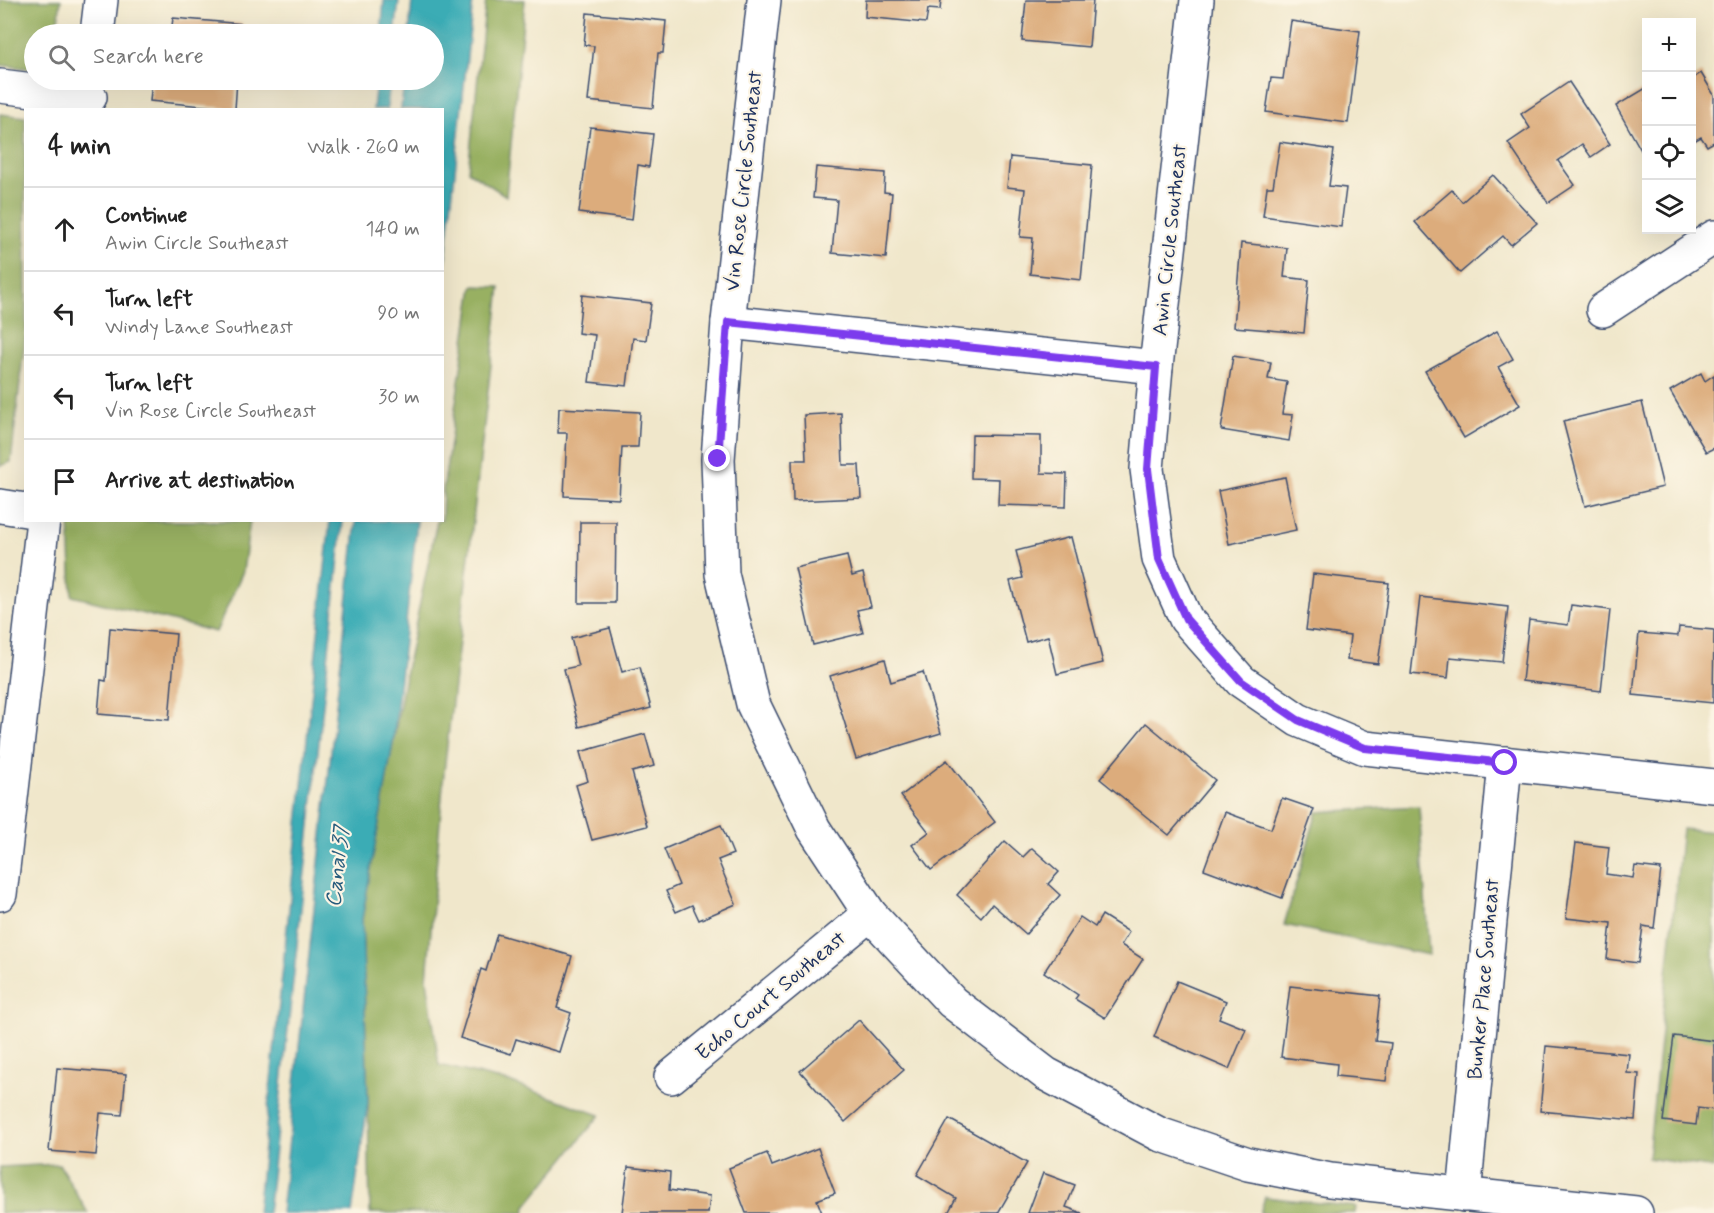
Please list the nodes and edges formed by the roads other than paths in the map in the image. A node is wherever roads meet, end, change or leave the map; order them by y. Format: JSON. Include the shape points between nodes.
{"nodes":[{"id":1,"x":101,"y":0,"type":"edge"},
{"id":2,"x":764,"y":0,"type":"edge"},
{"id":3,"x":1197,"y":0,"type":"edge"},
{"id":4,"x":98,"y":24,"type":"edge"},
{"id":5,"x":0,"y":86,"type":"edge"},
{"id":6,"x":24,"y":88,"type":"edge"},
{"id":7,"x":40,"y":90,"type":"edge"},
{"id":8,"x":90,"y":95,"type":"edge"},
{"id":9,"x":1714,"y":237,"type":"edge"},
{"id":10,"x":1603,"y":310,"type":"dead end"},
{"id":11,"x":728,"y":322,"type":"junction"},
{"id":12,"x":1156,"y":367,"type":"junction"},
{"id":13,"x":0,"y":506,"type":"edge"},
{"id":14,"x":24,"y":510,"type":"edge"},
{"id":15,"x":43,"y":522,"type":"edge"},
{"id":16,"x":1505,"y":763,"type":"junction"},
{"id":17,"x":1714,"y":786,"type":"edge"},
{"id":18,"x":0,"y":894,"type":"edge"},
{"id":19,"x":870,"y":914,"type":"junction"},
{"id":20,"x":671,"y":1077,"type":"dead end"},
{"id":21,"x":1464,"y":1195,"type":"junction"},
{"id":22,"x":1636,"y":1213,"type":"edge"}],
"edges":[{"from":1,"to":4,"type":"street"},
{"from":2,"to":11,"type":"street","name":"Vin Rose Circle Southeast"},
{"from":3,"to":12,"type":"street","name":"Awin Circle Southeast"},
{"from":5,"to":6,"type":"street"},
{"from":7,"to":8,"type":"street"},
{"from":9,"to":10,"type":"street"},
{"from":11,"to":12,"type":"street"},
{"from":11,"to":19,"type":"street","name":"Vin Rose Circle Southeast","via":[[718,459],[722,574],[753,704],[814,829]]},
{"from":12,"to":16,"type":"street","name":"Awin Circle Southeast","via":[[1148,469],[1159,559],[1186,619],[1241,681],[1298,720],[1365,748]]},
{"from":13,"to":14,"type":"street"},
{"from":15,"to":18,"type":"street"},
{"from":16,"to":17,"type":"street","name":"Awin Circle Southeast"},
{"from":16,"to":21,"type":"street","name":"Bunker Place Southeast"},
{"from":19,"to":20,"type":"street","name":"Echo Court Southeast"},
{"from":19,"to":21,"type":"street","name":"Vin Rose Circle Southeast","via":[[952,1002],[1046,1074],[1159,1134],[1248,1164],[1330,1180]]},
{"from":21,"to":22,"type":"street","name":"Vin Rose Circle Southeast"}]}
